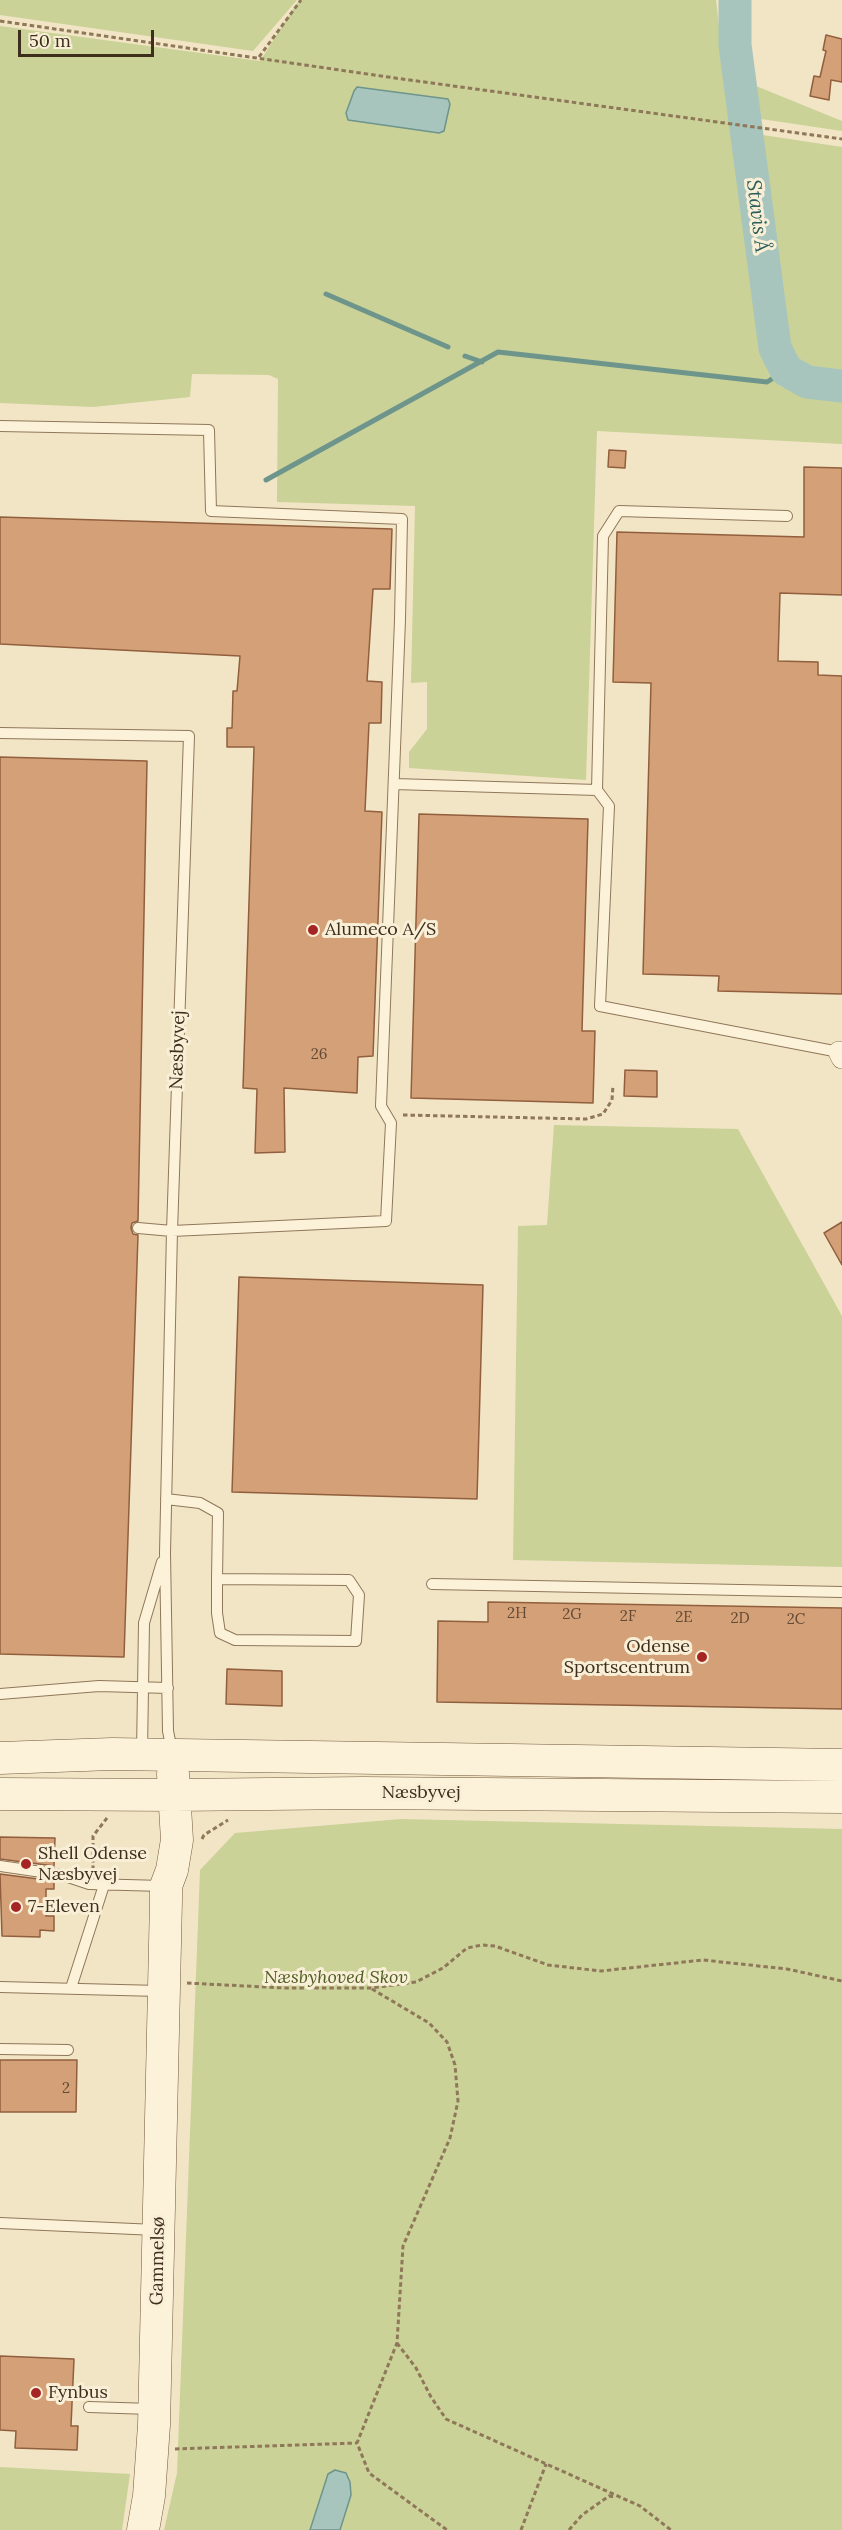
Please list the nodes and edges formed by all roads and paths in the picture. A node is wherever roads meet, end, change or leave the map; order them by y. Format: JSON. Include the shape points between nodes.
{"nodes":[{"id":1,"x":301,"y":0,"type":"edge"},
{"id":2,"x":0,"y":21,"type":"edge"},
{"id":3,"x":260,"y":57,"type":"junction"},
{"id":4,"x":842,"y":139,"type":"edge"},
{"id":5,"x":0,"y":426,"type":"edge"},
{"id":6,"x":787,"y":516,"type":"dead end"},
{"id":7,"x":0,"y":733,"type":"edge"},
{"id":8,"x":394,"y":784,"type":"junction"},
{"id":9,"x":597,"y":790,"type":"junction"},
{"id":10,"x":840,"y":1055,"type":"edge"},
{"id":11,"x":613,"y":1085,"type":"dead end"},
{"id":12,"x":386,"y":1115,"type":"junction"},
{"id":13,"x":138,"y":1228,"type":"dead end"},
{"id":14,"x":172,"y":1232,"type":"junction"},
{"id":15,"x":166,"y":1499,"type":"junction"},
{"id":16,"x":165,"y":1553,"type":"junction"},
{"id":17,"x":217,"y":1579,"type":"junction"},
{"id":18,"x":432,"y":1584,"type":"dead end"},
{"id":19,"x":842,"y":1592,"type":"edge"},
{"id":20,"x":143,"y":1687,"type":"junction"},
{"id":21,"x":168,"y":1688,"type":"junction"},
{"id":22,"x":0,"y":1694,"type":"edge"},
{"id":23,"x":0,"y":1758,"type":"edge"},
{"id":24,"x":842,"y":1765,"type":"edge"},
{"id":25,"x":160,"y":1774,"type":"junction"},
{"id":26,"x":0,"y":1783,"type":"edge"},
{"id":27,"x":0,"y":1794,"type":"edge"},
{"id":28,"x":842,"y":1797,"type":"edge"},
{"id":29,"x":230,"y":1819,"type":"dead end"},
{"id":30,"x":199,"y":1844,"type":"dead end"},
{"id":31,"x":0,"y":1866,"type":"edge"},
{"id":32,"x":104,"y":1885,"type":"junction"},
{"id":33,"x":166,"y":1886,"type":"junction"},
{"id":34,"x":842,"y":1981,"type":"edge"},
{"id":35,"x":0,"y":1987,"type":"edge"},
{"id":36,"x":71,"y":1988,"type":"junction"},
{"id":37,"x":370,"y":1988,"type":"junction"},
{"id":38,"x":163,"y":1991,"type":"junction"},
{"id":39,"x":0,"y":2049,"type":"edge"},
{"id":40,"x":68,"y":2050,"type":"dead end"},
{"id":41,"x":0,"y":2223,"type":"edge"},
{"id":42,"x":159,"y":2230,"type":"junction"},
{"id":43,"x":397,"y":2343,"type":"junction"},
{"id":44,"x":89,"y":2407,"type":"dead end"},
{"id":45,"x":154,"y":2409,"type":"junction"},
{"id":46,"x":357,"y":2443,"type":"junction"},
{"id":47,"x":153,"y":2450,"type":"junction"},
{"id":48,"x":546,"y":2464,"type":"junction"},
{"id":49,"x":614,"y":2497,"type":"junction"},
{"id":50,"x":143,"y":2530,"type":"edge"},
{"id":51,"x":447,"y":2530,"type":"edge"},
{"id":52,"x":521,"y":2530,"type":"edge"},
{"id":53,"x":569,"y":2530,"type":"edge"},
{"id":54,"x":671,"y":2530,"type":"edge"}],
"edges":[{"from":1,"to":3,"type":"path"},
{"from":2,"to":3,"type":"path"},
{"from":3,"to":4,"type":"path"},
{"from":5,"to":8,"type":"lane","via":[[209,430],[211,510],[402,519]]},
{"from":6,"to":9,"type":"lane","via":[[619,511],[603,536]]},
{"from":7,"to":14,"type":"lane","name":"Næsbyvej","via":[[189,736]]},
{"from":8,"to":9,"type":"lane"},
{"from":8,"to":12,"type":"lane","via":[[381,1106]]},
{"from":9,"to":10,"type":"lane","via":[[609,806],[600,1006]]},
{"from":11,"to":12,"type":"path","via":[[612,1100],[603,1114],[586,1119]]},
{"from":12,"to":14,"type":"lane","via":[[391,1123],[386,1221]]},
{"from":13,"to":14,"type":"lane"},
{"from":14,"to":15,"type":"lane","name":"Næsbyvej"},
{"from":15,"to":16,"type":"lane","name":"Næsbyvej"},
{"from":15,"to":17,"type":"lane","via":[[200,1503],[218,1513]]},
{"from":16,"to":20,"type":"lane","name":"Næsbyvej","via":[[144,1623]]},
{"from":16,"to":21,"type":"lane","name":"Næsbyvej"},
{"from":17,"to":17,"type":"lane","via":[[220,1633],[236,1640],[356,1641],[359,1595],[349,1580]]},
{"from":18,"to":19,"type":"lane"},
{"from":20,"to":21,"type":"lane"},
{"from":20,"to":22,"type":"lane","via":[[99,1686]]},
{"from":20,"to":25,"type":"lane","name":"Næsbyvej"},
{"from":21,"to":25,"type":"lane","name":"Næsbyvej","via":[[168,1731]]},
{"from":23,"to":25,"type":"street","name":"Næsbyvej"},
{"from":24,"to":25,"type":"street","name":"Næsbyvej","via":[[395,1759]]},
{"from":25,"to":26,"type":"street","via":[[104,1772]]},
{"from":25,"to":27,"type":"street","name":"Næsbyvej"},
{"from":25,"to":28,"type":"street","name":"Næsbyvej","via":[[375,1793]]},
{"from":25,"to":33,"type":"street","name":"Gammelsø","via":[[160,1869]]},
{"from":29,"to":30,"type":"path","via":[[204,1835]]},
{"from":31,"to":32,"type":"lane"},
{"from":32,"to":33,"type":"lane"},
{"from":32,"to":36,"type":"lane"},
{"from":33,"to":38,"type":"street","name":"Gammelsø"},
{"from":34,"to":37,"type":"path","via":[[787,1969],[703,1960],[601,1971],[548,1965],[482,1945],[467,1948],[443,1968],[416,1982]]},
{"from":35,"to":36,"type":"lane"},
{"from":36,"to":38,"type":"lane"},
{"from":37,"to":38,"type":"path","via":[[180,1982]]},
{"from":37,"to":43,"type":"path","via":[[429,2023],[447,2042],[455,2066],[458,2101],[450,2138],[403,2246]]},
{"from":38,"to":42,"type":"street","name":"Gammelsø"},
{"from":39,"to":40,"type":"lane"},
{"from":41,"to":42,"type":"lane"},
{"from":42,"to":45,"type":"street","name":"Gammelsø"},
{"from":43,"to":46,"type":"path"},
{"from":43,"to":48,"type":"path","via":[[446,2419]]},
{"from":44,"to":45,"type":"lane"},
{"from":45,"to":47,"type":"street","name":"Gammelsø"},
{"from":46,"to":47,"type":"path"},
{"from":46,"to":51,"type":"path","via":[[369,2474]]},
{"from":47,"to":50,"type":"street","name":"Gammelsø"},
{"from":48,"to":49,"type":"path"},
{"from":48,"to":52,"type":"path"},
{"from":49,"to":53,"type":"path","via":[[609,2496],[582,2515]]},
{"from":49,"to":54,"type":"path","via":[[640,2506]]}]}
